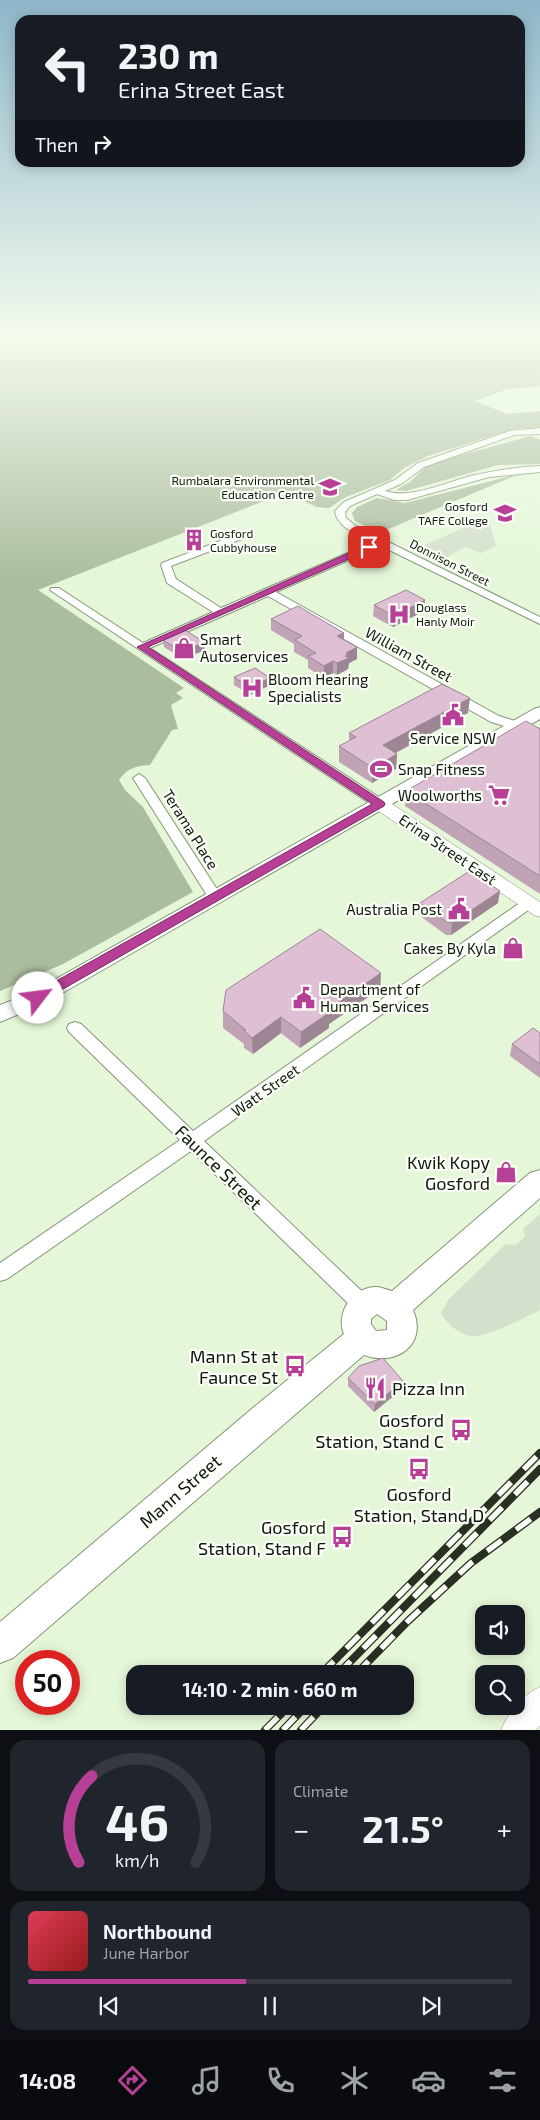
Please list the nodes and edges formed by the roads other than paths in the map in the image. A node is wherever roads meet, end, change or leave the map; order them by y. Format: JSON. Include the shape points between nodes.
{"nodes":[{"id":1,"x":540,"y":431,"type":"edge"},
{"id":2,"x":540,"y":469,"type":"edge"},
{"id":3,"x":377,"y":491,"type":"junction"},
{"id":4,"x":244,"y":535,"type":"dead end"},
{"id":5,"x":381,"y":542,"type":"junction"},
{"id":6,"x":55,"y":590,"type":"dead end"},
{"id":7,"x":267,"y":591,"type":"junction"},
{"id":8,"x":220,"y":612,"type":"junction"},
{"id":9,"x":540,"y":621,"type":"edge"},
{"id":10,"x":142,"y":647,"type":"junction"},
{"id":11,"x":540,"y":712,"type":"edge"},
{"id":12,"x":516,"y":725,"type":"junction"},
{"id":13,"x":540,"y":733,"type":"edge"},
{"id":14,"x":139,"y":778,"type":"dead end"},
{"id":15,"x":380,"y":804,"type":"junction"},
{"id":16,"x":215,"y":897,"type":"junction"},
{"id":17,"x":534,"y":907,"type":"edge"},
{"id":18,"x":0,"y":1014,"type":"edge"},
{"id":19,"x":75,"y":1028,"type":"dead end"},
{"id":20,"x":192,"y":1141,"type":"junction"},
{"id":21,"x":540,"y":1180,"type":"edge"},
{"id":22,"x":0,"y":1273,"type":"edge"},
{"id":23,"x":395,"y":1307,"type":"junction"},
{"id":24,"x":362,"y":1322,"type":"junction"},
{"id":25,"x":0,"y":1645,"type":"edge"},
{"id":26,"x":540,"y":1702,"type":"edge"},
{"id":27,"x":516,"y":1730,"type":"edge"}],
"edges":[{"from":1,"to":3,"type":"street","via":[[513,433],[421,464],[398,482]]},
{"from":2,"to":3,"type":"street","via":[[498,472],[407,497],[394,497]]},
{"from":3,"to":5,"type":"street","name":"Donnison Street","via":[[347,504],[339,514],[346,523]]},
{"from":4,"to":8,"type":"street","via":[[166,565],[170,581]]},
{"from":5,"to":7,"type":"street"},
{"from":5,"to":9,"type":"street","name":"Donnison Street"},
{"from":6,"to":10,"type":"street","name":"Erina Street East"},
{"from":7,"to":8,"type":"street"},
{"from":7,"to":12,"type":"street","name":"William Street","via":[[495,719]]},
{"from":8,"to":10,"type":"street"},
{"from":10,"to":15,"type":"street","name":"Erina Street East"},
{"from":11,"to":12,"type":"main road"},
{"from":12,"to":13,"type":"street","name":"William Street"},
{"from":12,"to":15,"type":"main road"},
{"from":14,"to":16,"type":"street","name":"Terama Place"},
{"from":15,"to":16,"type":"main road"},
{"from":15,"to":17,"type":"street","name":"Erina Street East"},
{"from":16,"to":18,"type":"main road","via":[[38,998]]},
{"from":17,"to":20,"type":"street","name":"Watt Street"},
{"from":19,"to":20,"type":"street","name":"Faunce Street"},
{"from":20,"to":22,"type":"street","name":"Watt Street"},
{"from":20,"to":24,"type":"street","name":"Faunce Street"},
{"from":21,"to":23,"type":"main road"},
{"from":23,"to":24,"type":"main road","via":[[376,1300]]},
{"from":23,"to":24,"type":"main road","via":[[404,1327],[398,1339],[376,1345]]},
{"from":24,"to":25,"type":"main road","name":"Mann Street","via":[[272,1412]]},
{"from":26,"to":27,"type":"street"}]}
